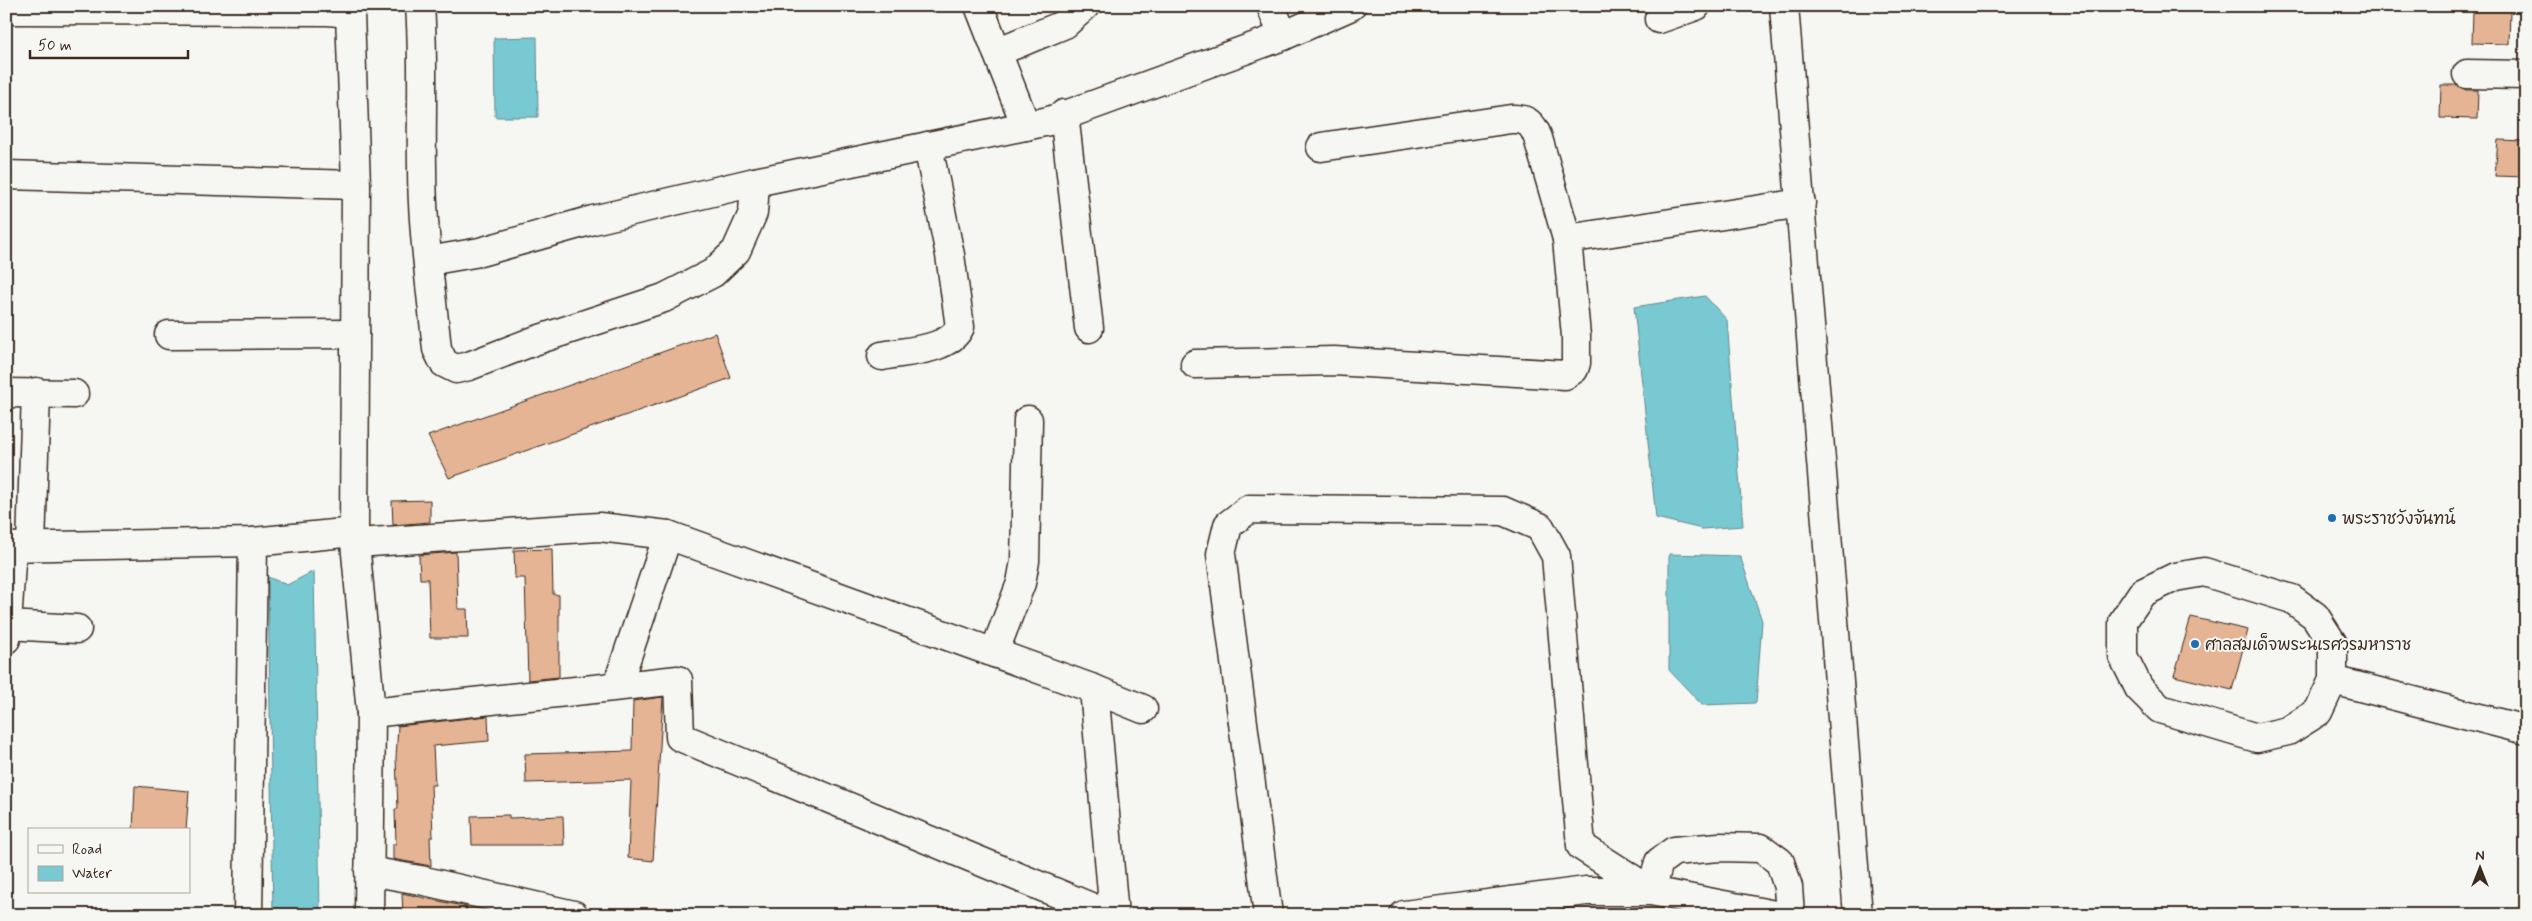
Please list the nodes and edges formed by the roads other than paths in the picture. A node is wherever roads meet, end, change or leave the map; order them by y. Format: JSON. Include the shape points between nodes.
{"nodes":[{"id":1,"x":420,"y":6,"type":"edge"},
{"id":2,"x":979,"y":6,"type":"edge"},
{"id":3,"x":1085,"y":6,"type":"edge"},
{"id":4,"x":1271,"y":6,"type":"edge"},
{"id":5,"x":1351,"y":6,"type":"edge"},
{"id":6,"x":1696,"y":6,"type":"edge"},
{"id":7,"x":1784,"y":6,"type":"edge"},
{"id":8,"x":6,"y":10,"type":"edge"},
{"id":9,"x":352,"y":10,"type":"edge"},
{"id":10,"x":1659,"y":19,"type":"dead end"},
{"id":11,"x":1283,"y":36,"type":"junction"},
{"id":12,"x":997,"y":52,"type":"junction"},
{"id":13,"x":2467,"y":74,"type":"dead end"},
{"id":14,"x":2526,"y":75,"type":"edge"},
{"id":15,"x":1064,"y":114,"type":"junction"},
{"id":16,"x":1026,"y":126,"type":"junction"},
{"id":17,"x":928,"y":146,"type":"junction"},
{"id":18,"x":1321,"y":146,"type":"dead end"},
{"id":19,"x":6,"y":176,"type":"edge"},
{"id":20,"x":755,"y":182,"type":"junction"},
{"id":21,"x":356,"y":185,"type":"junction"},
{"id":22,"x":1801,"y":203,"type":"junction"},
{"id":23,"x":1567,"y":239,"type":"junction"},
{"id":24,"x":428,"y":261,"type":"junction"},
{"id":25,"x":1090,"y":328,"type":"dead end"},
{"id":26,"x":355,"y":334,"type":"junction"},
{"id":27,"x":169,"y":335,"type":"dead end"},
{"id":28,"x":882,"y":356,"type":"dead end"},
{"id":29,"x":1195,"y":364,"type":"dead end"},
{"id":30,"x":36,"y":392,"type":"junction"},
{"id":31,"x":6,"y":393,"type":"edge"},
{"id":32,"x":74,"y":394,"type":"dead end"},
{"id":33,"x":1028,"y":420,"type":"dead end"},
{"id":34,"x":668,"y":535,"type":"junction"},
{"id":35,"x":355,"y":538,"type":"junction"},
{"id":36,"x":253,"y":542,"type":"junction"},
{"id":37,"x":16,"y":546,"type":"edge"},
{"id":38,"x":78,"y":629,"type":"dead end"},
{"id":39,"x":7,"y":632,"type":"edge"},
{"id":40,"x":994,"y":653,"type":"junction"},
{"id":41,"x":2332,"y":680,"type":"junction"},
{"id":42,"x":617,"y":686,"type":"junction"},
{"id":43,"x":1094,"y":689,"type":"junction"},
{"id":44,"x":1143,"y":709,"type":"dead end"},
{"id":45,"x":370,"y":713,"type":"junction"},
{"id":46,"x":2526,"y":730,"type":"edge"},
{"id":47,"x":368,"y":871,"type":"junction"},
{"id":48,"x":1651,"y":891,"type":"junction"},
{"id":49,"x":248,"y":915,"type":"edge"},
{"id":50,"x":369,"y":915,"type":"edge"},
{"id":51,"x":574,"y":915,"type":"edge"},
{"id":52,"x":1110,"y":915,"type":"edge"},
{"id":53,"x":1114,"y":915,"type":"edge"},
{"id":54,"x":1268,"y":915,"type":"edge"},
{"id":55,"x":1404,"y":915,"type":"edge"},
{"id":56,"x":1775,"y":915,"type":"edge"},
{"id":57,"x":1790,"y":915,"type":"edge"},
{"id":58,"x":1858,"y":915,"type":"edge"}],
"edges":[{"from":1,"to":24,"type":"street","via":[[424,56],[422,167]]},
{"from":2,"to":12,"type":"street"},
{"from":3,"to":12,"type":"street","via":[[1065,24]]},
{"from":4,"to":11,"type":"street"},
{"from":5,"to":11,"type":"street"},
{"from":6,"to":10,"type":"street"},
{"from":7,"to":22,"type":"street"},
{"from":8,"to":9,"type":"street"},
{"from":9,"to":21,"type":"street"},
{"from":11,"to":15,"type":"street"},
{"from":12,"to":16,"type":"street"},
{"from":13,"to":14,"type":"street"},
{"from":15,"to":16,"type":"street"},
{"from":15,"to":25,"type":"street"},
{"from":16,"to":17,"type":"street"},
{"from":17,"to":20,"type":"street"},
{"from":17,"to":28,"type":"street","via":[[960,326],[956,336],[941,344]]},
{"from":18,"to":23,"type":"street","via":[[1511,119],[1527,120],[1538,138]]},
{"from":19,"to":21,"type":"street"},
{"from":20,"to":24,"type":"street","via":[[593,220],[480,252]]},
{"from":20,"to":24,"type":"street","via":[[753,213],[736,251],[713,273],[664,298],[469,366],[456,369],[444,363],[437,350]]},
{"from":21,"to":26,"type":"street"},
{"from":22,"to":23,"type":"street"},
{"from":22,"to":58,"type":"street"},
{"from":23,"to":29,"type":"street","via":[[1576,363],[1574,369],[1565,375],[1334,361]]},
{"from":26,"to":27,"type":"street"},
{"from":26,"to":35,"type":"street"},
{"from":30,"to":31,"type":"street"},
{"from":30,"to":32,"type":"street"},
{"from":30,"to":37,"type":"street"},
{"from":33,"to":40,"type":"street","via":[[1025,561],[1021,583]]},
{"from":34,"to":35,"type":"street","via":[[599,527]]},
{"from":34,"to":40,"type":"street"},
{"from":34,"to":42,"type":"street"},
{"from":35,"to":36,"type":"street"},
{"from":35,"to":45,"type":"street"},
{"from":36,"to":37,"type":"street"},
{"from":36,"to":49,"type":"street"},
{"from":37,"to":39,"type":"street"},
{"from":38,"to":39,"type":"street"},
{"from":40,"to":43,"type":"street"},
{"from":41,"to":41,"type":"street","via":[[2318,712],[2288,732],[2257,738],[2160,709],[2139,688],[2123,656],[2123,621],[2142,592],[2175,576],[2204,572],[2292,599],[2315,616],[2332,644]]},
{"from":41,"to":46,"type":"street"},
{"from":42,"to":45,"type":"street"},
{"from":42,"to":52,"type":"street","via":[[678,680],[680,737]]},
{"from":43,"to":44,"type":"street"},
{"from":43,"to":53,"type":"street"},
{"from":45,"to":47,"type":"street"},
{"from":47,"to":50,"type":"street"},
{"from":47,"to":51,"type":"street"},
{"from":48,"to":54,"type":"street","via":[[1581,846],[1556,556],[1540,527],[1503,511],[1249,509],[1228,525],[1221,554]]},
{"from":48,"to":55,"type":"street","via":[[1586,891]]},
{"from":48,"to":56,"type":"street"},
{"from":48,"to":57,"type":"street","via":[[1658,862],[1674,851],[1762,848],[1780,862],[1788,887]]}]}
